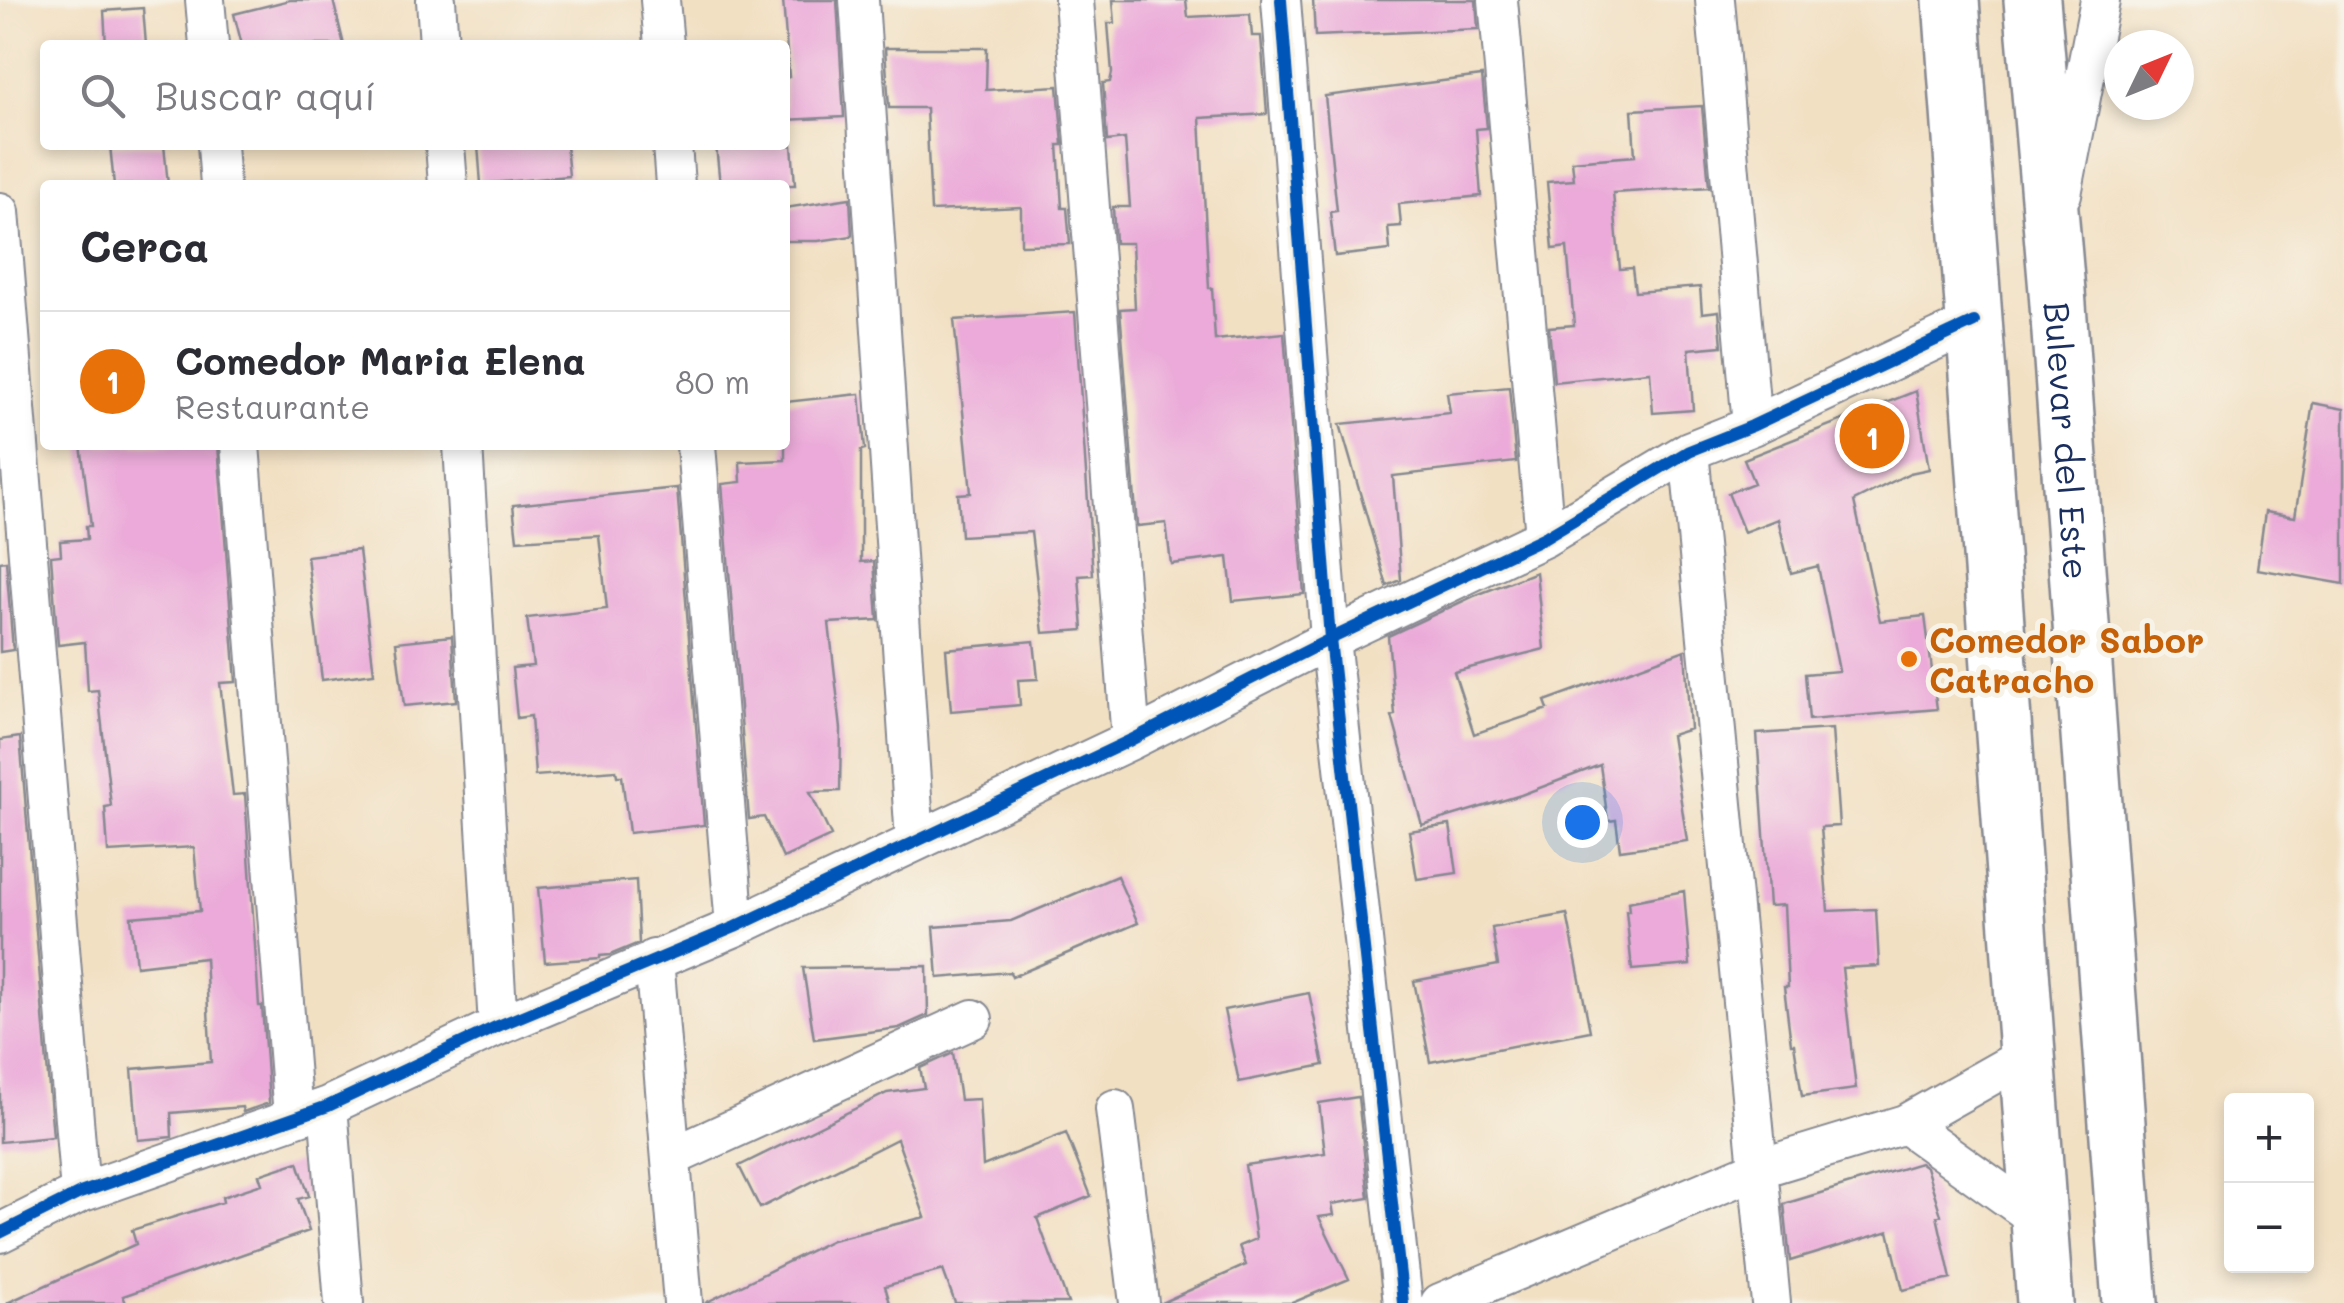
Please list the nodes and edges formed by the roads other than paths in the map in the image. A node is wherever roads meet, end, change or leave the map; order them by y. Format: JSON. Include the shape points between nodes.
{"nodes":[{"id":1,"x":205,"y":0,"type":"edge"},
{"id":2,"x":436,"y":0,"type":"edge"},
{"id":3,"x":660,"y":0,"type":"edge"},
{"id":4,"x":858,"y":0,"type":"edge"},
{"id":5,"x":1074,"y":0,"type":"edge"},
{"id":6,"x":1281,"y":0,"type":"edge"},
{"id":7,"x":1498,"y":0,"type":"edge"},
{"id":8,"x":1714,"y":0,"type":"edge"},
{"id":9,"x":1951,"y":0,"type":"edge"},
{"id":10,"x":2032,"y":0,"type":"edge"},
{"id":11,"x":2100,"y":0,"type":"edge"},
{"id":12,"x":209,"y":40,"type":"edge"},
{"id":13,"x":439,"y":40,"type":"edge"},
{"id":14,"x":664,"y":40,"type":"edge"},
{"id":15,"x":217,"y":150,"type":"edge"},
{"id":16,"x":445,"y":150,"type":"edge"},
{"id":17,"x":672,"y":150,"type":"edge"},
{"id":18,"x":220,"y":180,"type":"edge"},
{"id":19,"x":448,"y":180,"type":"edge"},
{"id":20,"x":675,"y":180,"type":"edge"},
{"id":21,"x":0,"y":212,"type":"edge"},
{"id":22,"x":2051,"y":250,"type":"junction"},
{"id":23,"x":1974,"y":322,"type":"junction"},
{"id":24,"x":1752,"y":426,"type":"junction"},
{"id":25,"x":241,"y":450,"type":"edge"},
{"id":26,"x":463,"y":450,"type":"edge"},
{"id":27,"x":696,"y":450,"type":"edge"},
{"id":28,"x":1689,"y":451,"type":"junction"},
{"id":29,"x":1545,"y":537,"type":"junction"},
{"id":30,"x":1330,"y":639,"type":"junction"},
{"id":31,"x":1131,"y":740,"type":"junction"},
{"id":32,"x":915,"y":841,"type":"junction"},
{"id":33,"x":734,"y":927,"type":"junction"},
{"id":34,"x":654,"y":960,"type":"junction"},
{"id":35,"x":973,"y":1020,"type":"dead end"},
{"id":36,"x":498,"y":1026,"type":"junction"},
{"id":37,"x":2026,"y":1056,"type":"junction"},
{"id":38,"x":1115,"y":1109,"type":"dead end"},
{"id":39,"x":311,"y":1111,"type":"junction"},
{"id":40,"x":1905,"y":1124,"type":"junction"},
{"id":41,"x":672,"y":1157,"type":"junction"},
{"id":42,"x":1757,"y":1169,"type":"junction"},
{"id":43,"x":2120,"y":1173,"type":"junction"},
{"id":44,"x":80,"y":1193,"type":"junction"},
{"id":45,"x":2039,"y":1220,"type":"junction"},
{"id":46,"x":0,"y":1234,"type":"edge"},
{"id":47,"x":344,"y":1303,"type":"edge"},
{"id":48,"x":683,"y":1303,"type":"edge"},
{"id":49,"x":1139,"y":1303,"type":"edge"},
{"id":50,"x":1403,"y":1303,"type":"edge"},
{"id":51,"x":1440,"y":1303,"type":"edge"},
{"id":52,"x":1770,"y":1303,"type":"edge"},
{"id":53,"x":2045,"y":1303,"type":"edge"},
{"id":54,"x":2130,"y":1303,"type":"edge"},
{"id":55,"x":2159,"y":1303,"type":"edge"}],
"edges":[{"from":1,"to":12,"type":"street"},
{"from":2,"to":13,"type":"street"},
{"from":3,"to":14,"type":"street"},
{"from":4,"to":32,"type":"street"},
{"from":5,"to":31,"type":"street"},
{"from":6,"to":30,"type":"street"},
{"from":7,"to":29,"type":"street"},
{"from":8,"to":24,"type":"street"},
{"from":9,"to":23,"type":"highway"},
{"from":10,"to":22,"type":"highway","name":"Bulevar del Este"},
{"from":11,"to":22,"type":"street"},
{"from":15,"to":18,"type":"street"},
{"from":16,"to":19,"type":"street"},
{"from":17,"to":20,"type":"street"},
{"from":21,"to":44,"type":"street"},
{"from":22,"to":43,"type":"highway","name":"Bulevar del Este"},
{"from":23,"to":24,"type":"street"},
{"from":23,"to":37,"type":"highway"},
{"from":24,"to":28,"type":"street"},
{"from":25,"to":39,"type":"street"},
{"from":26,"to":36,"type":"street"},
{"from":27,"to":33,"type":"street"},
{"from":28,"to":29,"type":"street"},
{"from":28,"to":42,"type":"street"},
{"from":29,"to":30,"type":"street"},
{"from":30,"to":31,"type":"street"},
{"from":30,"to":50,"type":"street"},
{"from":31,"to":32,"type":"street"},
{"from":32,"to":33,"type":"street"},
{"from":33,"to":34,"type":"street"},
{"from":34,"to":36,"type":"street"},
{"from":34,"to":41,"type":"street"},
{"from":35,"to":41,"type":"street"},
{"from":36,"to":39,"type":"street"},
{"from":37,"to":40,"type":"street"},
{"from":37,"to":45,"type":"highway"},
{"from":38,"to":49,"type":"street"},
{"from":39,"to":44,"type":"street"},
{"from":39,"to":47,"type":"street"},
{"from":40,"to":42,"type":"street"},
{"from":40,"to":45,"type":"street"},
{"from":41,"to":48,"type":"street"},
{"from":42,"to":51,"type":"street"},
{"from":42,"to":52,"type":"street"},
{"from":43,"to":54,"type":"highway","name":"Bulevar del Este"},
{"from":43,"to":55,"type":"highway"},
{"from":44,"to":46,"type":"street"},
{"from":45,"to":53,"type":"highway"}]}
